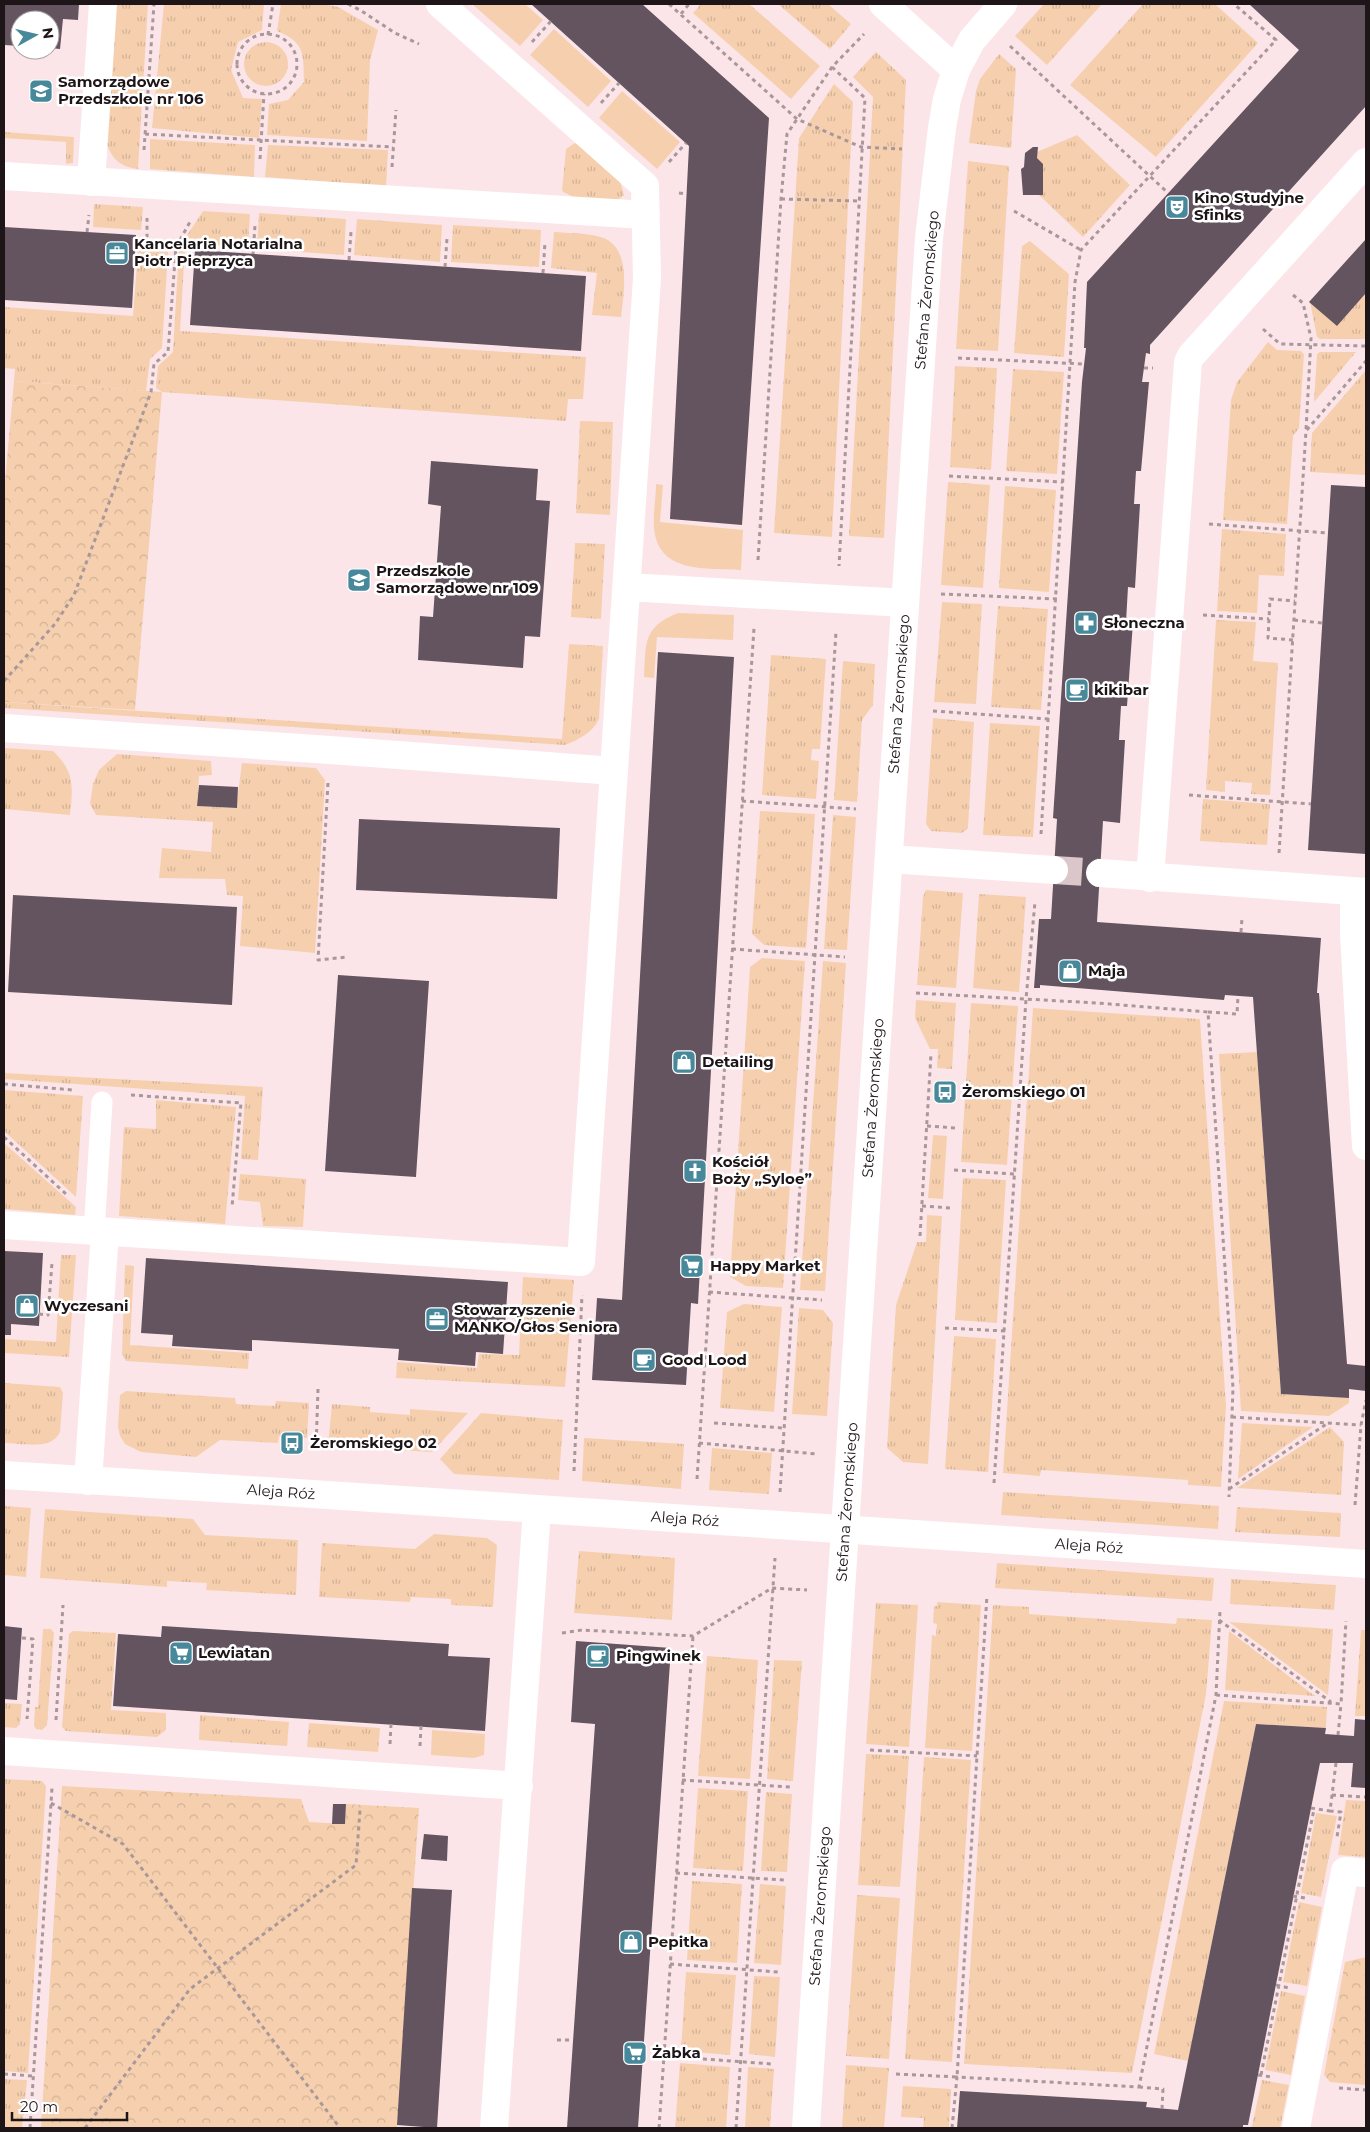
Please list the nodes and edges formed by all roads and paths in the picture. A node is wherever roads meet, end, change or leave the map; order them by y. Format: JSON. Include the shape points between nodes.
{"nodes":[{"id":1,"x":103,"y":4,"type":"edge"},
{"id":2,"x":154,"y":4,"type":"edge"},
{"id":3,"x":272,"y":4,"type":"edge"},
{"id":4,"x":348,"y":4,"type":"edge"},
{"id":5,"x":440,"y":4,"type":"edge"},
{"id":6,"x":669,"y":4,"type":"edge"},
{"id":7,"x":689,"y":4,"type":"edge"},
{"id":8,"x":883,"y":4,"type":"edge"},
{"id":9,"x":1003,"y":4,"type":"edge"},
{"id":10,"x":1234,"y":4,"type":"edge"},
{"id":11,"x":681,"y":14,"type":"junction"},
{"id":12,"x":550,"y":21,"type":"dead end"},
{"id":13,"x":865,"y":33,"type":"dead end"},
{"id":14,"x":268,"y":35,"type":"junction"},
{"id":15,"x":1004,"y":40,"type":"dead end"},
{"id":16,"x":420,"y":44,"type":"dead end"},
{"id":17,"x":528,"y":48,"type":"dead end"},
{"id":18,"x":832,"y":66,"type":"junction"},
{"id":19,"x":956,"y":70,"type":"junction"},
{"id":20,"x":619,"y":83,"type":"dead end"},
{"id":21,"x":264,"y":94,"type":"junction"},
{"id":22,"x":596,"y":108,"type":"dead end"},
{"id":23,"x":396,"y":110,"type":"dead end"},
{"id":24,"x":797,"y":119,"type":"junction"},
{"id":25,"x":145,"y":134,"type":"junction"},
{"id":26,"x":262,"y":140,"type":"junction"},
{"id":27,"x":686,"y":143,"type":"dead end"},
{"id":28,"x":393,"y":147,"type":"junction"},
{"id":29,"x":862,"y":147,"type":"junction"},
{"id":30,"x":902,"y":149,"type":"dead end"},
{"id":31,"x":144,"y":153,"type":"dead end"},
{"id":32,"x":1366,"y":162,"type":"edge"},
{"id":33,"x":664,"y":168,"type":"dead end"},
{"id":34,"x":4,"y":176,"type":"edge"},
{"id":35,"x":1151,"y":177,"type":"junction"},
{"id":36,"x":91,"y":182,"type":"junction"},
{"id":37,"x":258,"y":192,"type":"junction"},
{"id":38,"x":1168,"y":193,"type":"dead end"},
{"id":39,"x":781,"y":199,"type":"junction"},
{"id":40,"x":390,"y":200,"type":"junction"},
{"id":41,"x":858,"y":201,"type":"junction"},
{"id":42,"x":148,"y":210,"type":"dead end"},
{"id":43,"x":1014,"y":211,"type":"dead end"},
{"id":44,"x":646,"y":215,"type":"junction"},
{"id":45,"x":545,"y":236,"type":"dead end"},
{"id":46,"x":253,"y":245,"type":"dead end"},
{"id":47,"x":1081,"y":250,"type":"junction"},
{"id":48,"x":350,"y":252,"type":"dead end"},
{"id":49,"x":253,"y":254,"type":"dead end"},
{"id":50,"x":446,"y":256,"type":"dead end"},
{"id":51,"x":349,"y":260,"type":"dead end"},
{"id":52,"x":445,"y":267,"type":"dead end"},
{"id":53,"x":543,"y":273,"type":"dead end"},
{"id":54,"x":1289,"y":291,"type":"dead end"},
{"id":55,"x":1258,"y":325,"type":"dead end"},
{"id":56,"x":1312,"y":344,"type":"junction"},
{"id":57,"x":1366,"y":346,"type":"edge"},
{"id":58,"x":958,"y":358,"type":"dead end"},
{"id":59,"x":1366,"y":361,"type":"edge"},
{"id":60,"x":1070,"y":364,"type":"junction"},
{"id":61,"x":1084,"y":364,"type":"dead end"},
{"id":62,"x":1306,"y":431,"type":"junction"},
{"id":63,"x":949,"y":476,"type":"dead end"},
{"id":64,"x":1064,"y":482,"type":"junction"},
{"id":65,"x":1205,"y":523,"type":"dead end"},
{"id":66,"x":1300,"y":531,"type":"junction"},
{"id":67,"x":1328,"y":532,"type":"dead end"},
{"id":68,"x":758,"y":566,"type":"dead end"},
{"id":69,"x":839,"y":569,"type":"dead end"},
{"id":70,"x":627,"y":586,"type":"junction"},
{"id":71,"x":941,"y":594,"type":"dead end"},
{"id":72,"x":1057,"y":599,"type":"junction"},
{"id":73,"x":1295,"y":601,"type":"junction"},
{"id":74,"x":905,"y":603,"type":"junction"},
{"id":75,"x":1201,"y":615,"type":"dead end"},
{"id":76,"x":1269,"y":618,"type":"junction"},
{"id":77,"x":754,"y":620,"type":"dead end"},
{"id":78,"x":1294,"y":620,"type":"junction"},
{"id":79,"x":1322,"y":623,"type":"dead end"},
{"id":80,"x":836,"y":625,"type":"dead end"},
{"id":81,"x":1293,"y":640,"type":"junction"},
{"id":82,"x":4,"y":681,"type":"edge"},
{"id":83,"x":933,"y":711,"type":"dead end"},
{"id":84,"x":1049,"y":719,"type":"junction"},
{"id":85,"x":4,"y":728,"type":"edge"},
{"id":86,"x":614,"y":771,"type":"junction"},
{"id":87,"x":328,"y":775,"type":"dead end"},
{"id":88,"x":1185,"y":794,"type":"dead end"},
{"id":89,"x":742,"y":802,"type":"junction"},
{"id":90,"x":1282,"y":802,"type":"junction"},
{"id":91,"x":1311,"y":804,"type":"dead end"},
{"id":92,"x":824,"y":807,"type":"junction"},
{"id":93,"x":856,"y":809,"type":"dead end"},
{"id":94,"x":1041,"y":840,"type":"dead end"},
{"id":95,"x":888,"y":859,"type":"junction"},
{"id":96,"x":1054,"y":870,"type":"tunnel mouth"},
{"id":97,"x":1100,"y":873,"type":"tunnel mouth"},
{"id":98,"x":1150,"y":878,"type":"junction"},
{"id":99,"x":1277,"y":886,"type":"junction"},
{"id":100,"x":1360,"y":892,"type":"edge"},
{"id":101,"x":1036,"y":896,"type":"dead end"},
{"id":102,"x":732,"y":949,"type":"junction"},
{"id":103,"x":814,"y":955,"type":"junction"},
{"id":104,"x":348,"y":957,"type":"dead end"},
{"id":105,"x":845,"y":957,"type":"dead end"},
{"id":106,"x":916,"y":993,"type":"dead end"},
{"id":107,"x":1238,"y":996,"type":"dead end"},
{"id":108,"x":1026,"y":999,"type":"junction"},
{"id":109,"x":1208,"y":1012,"type":"junction"},
{"id":110,"x":931,"y":1054,"type":"dead end"},
{"id":111,"x":4,"y":1084,"type":"edge"},
{"id":112,"x":73,"y":1090,"type":"dead end"},
{"id":113,"x":123,"y":1094,"type":"dead end"},
{"id":114,"x":102,"y":1102,"type":"dead end"},
{"id":115,"x":927,"y":1126,"type":"junction"},
{"id":116,"x":956,"y":1128,"type":"dead end"},
{"id":117,"x":4,"y":1137,"type":"edge"},
{"id":118,"x":1366,"y":1146,"type":"edge"},
{"id":119,"x":954,"y":1170,"type":"dead end"},
{"id":120,"x":1014,"y":1174,"type":"junction"},
{"id":121,"x":922,"y":1206,"type":"junction"},
{"id":122,"x":951,"y":1208,"type":"dead end"},
{"id":123,"x":4,"y":1225,"type":"edge"},
{"id":124,"x":98,"y":1227,"type":"junction"},
{"id":125,"x":920,"y":1236,"type":"dead end"},
{"id":126,"x":230,"y":1240,"type":"junction"},
{"id":127,"x":52,"y":1257,"type":"dead end"},
{"id":128,"x":583,"y":1286,"type":"dead end"},
{"id":129,"x":709,"y":1292,"type":"junction"},
{"id":130,"x":791,"y":1298,"type":"junction"},
{"id":131,"x":822,"y":1300,"type":"dead end"},
{"id":132,"x":39,"y":1314,"type":"dead end"},
{"id":133,"x":945,"y":1328,"type":"dead end"},
{"id":134,"x":1005,"y":1332,"type":"junction"},
{"id":135,"x":318,"y":1389,"type":"dead end"},
{"id":136,"x":1366,"y":1400,"type":"edge"},
{"id":137,"x":1232,"y":1417,"type":"junction"},
{"id":138,"x":714,"y":1423,"type":"dead end"},
{"id":139,"x":1329,"y":1423,"type":"junction"},
{"id":140,"x":1361,"y":1425,"type":"junction"},
{"id":141,"x":782,"y":1428,"type":"junction"},
{"id":142,"x":699,"y":1444,"type":"junction"},
{"id":143,"x":316,"y":1450,"type":"dead end"},
{"id":144,"x":782,"y":1450,"type":"junction"},
{"id":145,"x":818,"y":1454,"type":"dead end"},
{"id":146,"x":574,"y":1472,"type":"dead end"},
{"id":147,"x":4,"y":1475,"type":"edge"},
{"id":148,"x":697,"y":1480,"type":"dead end"},
{"id":149,"x":88,"y":1481,"type":"junction"},
{"id":150,"x":994,"y":1482,"type":"dead end"},
{"id":151,"x":1229,"y":1489,"type":"junction"},
{"id":152,"x":1229,"y":1496,"type":"dead end"},
{"id":153,"x":779,"y":1497,"type":"dead end"},
{"id":154,"x":1355,"y":1505,"type":"dead end"},
{"id":155,"x":538,"y":1509,"type":"junction"},
{"id":156,"x":845,"y":1530,"type":"junction"},
{"id":157,"x":776,"y":1553,"type":"dead end"},
{"id":158,"x":1366,"y":1564,"type":"edge"},
{"id":159,"x":772,"y":1588,"type":"junction"},
{"id":160,"x":808,"y":1590,"type":"dead end"},
{"id":161,"x":987,"y":1595,"type":"dead end"},
{"id":162,"x":63,"y":1606,"type":"dead end"},
{"id":163,"x":1220,"y":1611,"type":"dead end"},
{"id":164,"x":1219,"y":1620,"type":"junction"},
{"id":165,"x":1346,"y":1620,"type":"dead end"},
{"id":166,"x":563,"y":1633,"type":"dead end"},
{"id":167,"x":693,"y":1636,"type":"junction"},
{"id":168,"x":22,"y":1638,"type":"dead end"},
{"id":169,"x":1216,"y":1695,"type":"junction"},
{"id":170,"x":29,"y":1699,"type":"dead end"},
{"id":171,"x":1331,"y":1702,"type":"junction"},
{"id":172,"x":1341,"y":1704,"type":"junction"},
{"id":173,"x":55,"y":1725,"type":"dead end"},
{"id":174,"x":1338,"y":1735,"type":"dead end"},
{"id":175,"x":870,"y":1750,"type":"dead end"},
{"id":176,"x":4,"y":1751,"type":"edge"},
{"id":177,"x":977,"y":1756,"type":"junction"},
{"id":178,"x":1336,"y":1763,"type":"dead end"},
{"id":179,"x":362,"y":1776,"type":"junction"},
{"id":180,"x":682,"y":1780,"type":"junction"},
{"id":181,"x":759,"y":1785,"type":"junction"},
{"id":182,"x":519,"y":1786,"type":"junction"},
{"id":183,"x":52,"y":1787,"type":"dead end"},
{"id":184,"x":790,"y":1787,"type":"dead end"},
{"id":185,"x":1332,"y":1795,"type":"junction"},
{"id":186,"x":1366,"y":1797,"type":"edge"},
{"id":187,"x":51,"y":1803,"type":"junction"},
{"id":188,"x":1330,"y":1811,"type":"junction"},
{"id":189,"x":1336,"y":1840,"type":"dead end"},
{"id":190,"x":1366,"y":1872,"type":"edge"},
{"id":191,"x":676,"y":1873,"type":"junction"},
{"id":192,"x":753,"y":1878,"type":"junction"},
{"id":193,"x":784,"y":1880,"type":"dead end"},
{"id":194,"x":670,"y":1964,"type":"junction"},
{"id":195,"x":217,"y":1968,"type":"junction"},
{"id":196,"x":746,"y":1970,"type":"junction"},
{"id":197,"x":778,"y":1972,"type":"dead end"},
{"id":198,"x":557,"y":2040,"type":"dead end"},
{"id":199,"x":573,"y":2040,"type":"dead end"},
{"id":200,"x":664,"y":2056,"type":"junction"},
{"id":201,"x":740,"y":2061,"type":"junction"},
{"id":202,"x":772,"y":2064,"type":"dead end"},
{"id":203,"x":4,"y":2074,"type":"edge"},
{"id":204,"x":896,"y":2074,"type":"dead end"},
{"id":205,"x":1261,"y":2075,"type":"dead end"},
{"id":206,"x":33,"y":2076,"type":"junction"},
{"id":207,"x":957,"y":2077,"type":"junction"},
{"id":208,"x":1139,"y":2087,"type":"junction"},
{"id":209,"x":1162,"y":2109,"type":"dead end"},
{"id":210,"x":30,"y":2128,"type":"edge"},
{"id":211,"x":85,"y":2128,"type":"edge"},
{"id":212,"x":340,"y":2128,"type":"edge"},
{"id":213,"x":494,"y":2128,"type":"edge"},
{"id":214,"x":659,"y":2128,"type":"edge"},
{"id":215,"x":736,"y":2128,"type":"edge"},
{"id":216,"x":806,"y":2128,"type":"edge"},
{"id":217,"x":952,"y":2128,"type":"edge"},
{"id":218,"x":1296,"y":2128,"type":"edge"}],
"edges":[{"from":1,"to":36,"type":"street"},
{"from":2,"to":25,"type":"path"},
{"from":3,"to":14,"type":"path"},
{"from":4,"to":16,"type":"path","via":[[395,33]]},
{"from":5,"to":44,"type":"street","via":[[645,186]]},
{"from":6,"to":11,"type":"path"},
{"from":7,"to":11,"type":"path"},
{"from":8,"to":19,"type":"street"},
{"from":9,"to":19,"type":"street","name":"Stefana Żeromskiego","via":[[972,40]]},
{"from":10,"to":35,"type":"path","via":[[1276,40]]},
{"from":11,"to":24,"type":"path"},
{"from":12,"to":17,"type":"path"},
{"from":13,"to":18,"type":"path"},
{"from":14,"to":21,"type":"path","via":[[260,35],[246,43],[237,67],[249,88]]},
{"from":14,"to":21,"type":"path","via":[[278,36],[286,42],[296,57],[297,67],[295,76],[282,90]]},
{"from":15,"to":35,"type":"path"},
{"from":18,"to":24,"type":"path"},
{"from":18,"to":29,"type":"path","via":[[865,98]]},
{"from":19,"to":74,"type":"street","name":"Stefana Żeromskiego","via":[[942,128],[929,238]]},
{"from":20,"to":22,"type":"path"},
{"from":21,"to":26,"type":"path"},
{"from":23,"to":28,"type":"path"},
{"from":24,"to":29,"type":"path"},
{"from":24,"to":39,"type":"path","via":[[787,134]]},
{"from":25,"to":26,"type":"path"},
{"from":25,"to":31,"type":"path"},
{"from":26,"to":28,"type":"path"},
{"from":26,"to":37,"type":"path"},
{"from":27,"to":33,"type":"path"},
{"from":28,"to":40,"type":"path"},
{"from":29,"to":30,"type":"path"},
{"from":29,"to":41,"type":"path"},
{"from":32,"to":98,"type":"street","via":[[1188,362]]},
{"from":34,"to":36,"type":"street"},
{"from":35,"to":38,"type":"path"},
{"from":35,"to":47,"type":"path"},
{"from":36,"to":37,"type":"street"},
{"from":37,"to":40,"type":"street"},
{"from":39,"to":41,"type":"path"},
{"from":39,"to":68,"type":"path"},
{"from":40,"to":44,"type":"street"},
{"from":41,"to":69,"type":"path"},
{"from":42,"to":82,"type":"path","via":[[147,237],[156,246],[176,247],[168,352],[154,364],[151,392],[74,595],[55,624]]},
{"from":43,"to":47,"type":"path"},
{"from":44,"to":70,"type":"street","via":[[647,278]]},
{"from":45,"to":53,"type":"path"},
{"from":46,"to":49,"type":"path"},
{"from":47,"to":60,"type":"path","via":[[1075,282]]},
{"from":48,"to":51,"type":"path"},
{"from":50,"to":52,"type":"path"},
{"from":54,"to":56,"type":"path","via":[[1302,303]]},
{"from":55,"to":56,"type":"path","via":[[1280,344]]},
{"from":56,"to":57,"type":"path"},
{"from":56,"to":62,"type":"path"},
{"from":58,"to":60,"type":"path"},
{"from":59,"to":62,"type":"path"},
{"from":60,"to":61,"type":"path"},
{"from":60,"to":64,"type":"path"},
{"from":62,"to":66,"type":"path"},
{"from":63,"to":64,"type":"path"},
{"from":64,"to":72,"type":"path"},
{"from":65,"to":66,"type":"path"},
{"from":66,"to":67,"type":"path"},
{"from":66,"to":73,"type":"path"},
{"from":70,"to":74,"type":"street"},
{"from":70,"to":86,"type":"street"},
{"from":71,"to":72,"type":"path"},
{"from":72,"to":84,"type":"path"},
{"from":73,"to":76,"type":"path","via":[[1270,599]]},
{"from":73,"to":78,"type":"path"},
{"from":74,"to":95,"type":"street","name":"Stefana Żeromskiego"},
{"from":75,"to":76,"type":"path"},
{"from":76,"to":81,"type":"path","via":[[1268,638]]},
{"from":77,"to":89,"type":"path"},
{"from":78,"to":79,"type":"path"},
{"from":78,"to":81,"type":"path"},
{"from":80,"to":92,"type":"path"},
{"from":81,"to":90,"type":"path"},
{"from":83,"to":84,"type":"path"},
{"from":84,"to":94,"type":"path"},
{"from":85,"to":86,"type":"street"},
{"from":86,"to":126,"type":"street","via":[[581,1262]]},
{"from":87,"to":104,"type":"path","via":[[318,960]]},
{"from":88,"to":90,"type":"path"},
{"from":89,"to":92,"type":"path"},
{"from":89,"to":102,"type":"path"},
{"from":90,"to":91,"type":"path"},
{"from":90,"to":99,"type":"path"},
{"from":92,"to":93,"type":"path"},
{"from":92,"to":103,"type":"path"},
{"from":95,"to":96,"type":"street"},
{"from":95,"to":156,"type":"street","name":"Stefana Żeromskiego"},
{"from":97,"to":98,"type":"street"},
{"from":98,"to":99,"type":"street"},
{"from":99,"to":100,"type":"street"},
{"from":100,"to":118,"type":"street","via":[[1354,934]]},
{"from":101,"to":108,"type":"path"},
{"from":102,"to":103,"type":"path"},
{"from":102,"to":129,"type":"path"},
{"from":103,"to":105,"type":"path"},
{"from":103,"to":130,"type":"path"},
{"from":106,"to":108,"type":"path"},
{"from":107,"to":109,"type":"path","via":[[1237,1014]]},
{"from":108,"to":109,"type":"path"},
{"from":108,"to":120,"type":"path"},
{"from":109,"to":137,"type":"path","via":[[1233,1388]]},
{"from":110,"to":115,"type":"path"},
{"from":111,"to":112,"type":"path"},
{"from":113,"to":126,"type":"path","via":[[241,1103]]},
{"from":114,"to":124,"type":"lane"},
{"from":115,"to":116,"type":"path"},
{"from":115,"to":121,"type":"path"},
{"from":117,"to":124,"type":"path"},
{"from":119,"to":120,"type":"path"},
{"from":120,"to":134,"type":"path"},
{"from":121,"to":122,"type":"path"},
{"from":121,"to":125,"type":"path"},
{"from":123,"to":124,"type":"street"},
{"from":124,"to":126,"type":"street"},
{"from":124,"to":149,"type":"street"},
{"from":127,"to":132,"type":"path","via":[[48,1316]]},
{"from":128,"to":146,"type":"path"},
{"from":129,"to":130,"type":"path"},
{"from":129,"to":142,"type":"path"},
{"from":130,"to":131,"type":"path"},
{"from":130,"to":141,"type":"path"},
{"from":133,"to":134,"type":"path"},
{"from":134,"to":150,"type":"path"},
{"from":135,"to":143,"type":"path"},
{"from":136,"to":140,"type":"path"},
{"from":137,"to":139,"type":"path"},
{"from":137,"to":151,"type":"path"},
{"from":138,"to":141,"type":"path"},
{"from":139,"to":140,"type":"path"},
{"from":139,"to":151,"type":"path"},
{"from":140,"to":154,"type":"path"},
{"from":141,"to":144,"type":"path"},
{"from":142,"to":144,"type":"path"},
{"from":142,"to":148,"type":"path"},
{"from":144,"to":145,"type":"path"},
{"from":144,"to":153,"type":"path"},
{"from":147,"to":149,"type":"street","name":"Aleja Róż"},
{"from":149,"to":155,"type":"street","name":"Aleja Róż"},
{"from":151,"to":152,"type":"path"},
{"from":155,"to":156,"type":"street","name":"Aleja Róż"},
{"from":155,"to":182,"type":"street"},
{"from":156,"to":158,"type":"street","name":"Aleja Róż"},
{"from":156,"to":216,"type":"street","name":"Stefana Żeromskiego"},
{"from":157,"to":159,"type":"path"},
{"from":159,"to":160,"type":"path"},
{"from":159,"to":167,"type":"path"},
{"from":159,"to":181,"type":"path"},
{"from":161,"to":177,"type":"path"},
{"from":162,"to":173,"type":"path"},
{"from":163,"to":164,"type":"path"},
{"from":164,"to":169,"type":"path"},
{"from":164,"to":171,"type":"path"},
{"from":165,"to":172,"type":"path"},
{"from":166,"to":167,"type":"path","via":[[582,1630]]},
{"from":167,"to":180,"type":"path"},
{"from":168,"to":170,"type":"path","via":[[33,1639]]},
{"from":169,"to":171,"type":"path"},
{"from":169,"to":208,"type":"path"},
{"from":171,"to":172,"type":"path"},
{"from":172,"to":174,"type":"path"},
{"from":175,"to":177,"type":"path"},
{"from":176,"to":179,"type":"street"},
{"from":177,"to":207,"type":"path"},
{"from":178,"to":185,"type":"path"},
{"from":179,"to":182,"type":"street"},
{"from":179,"to":195,"type":"path","via":[[356,1865]]},
{"from":180,"to":181,"type":"path"},
{"from":180,"to":191,"type":"path"},
{"from":181,"to":184,"type":"path"},
{"from":181,"to":192,"type":"path"},
{"from":182,"to":213,"type":"street"},
{"from":183,"to":187,"type":"path"},
{"from":185,"to":186,"type":"path"},
{"from":185,"to":188,"type":"path"},
{"from":187,"to":195,"type":"path","via":[[123,1844]]},
{"from":187,"to":206,"type":"path"},
{"from":188,"to":189,"type":"path","via":[[1341,1812]]},
{"from":188,"to":205,"type":"path","via":[[1312,1809]]},
{"from":190,"to":218,"type":"street","via":[[1345,1871]]},
{"from":191,"to":192,"type":"path"},
{"from":191,"to":194,"type":"path"},
{"from":192,"to":193,"type":"path"},
{"from":192,"to":196,"type":"path"},
{"from":194,"to":196,"type":"path"},
{"from":194,"to":200,"type":"path"},
{"from":195,"to":211,"type":"path","via":[[190,1989]]},
{"from":195,"to":212,"type":"path"},
{"from":196,"to":197,"type":"path"},
{"from":196,"to":201,"type":"path"},
{"from":198,"to":199,"type":"path"},
{"from":200,"to":201,"type":"path"},
{"from":200,"to":214,"type":"path"},
{"from":201,"to":202,"type":"path"},
{"from":201,"to":215,"type":"path"},
{"from":203,"to":206,"type":"path"},
{"from":204,"to":207,"type":"path"},
{"from":206,"to":210,"type":"path"},
{"from":207,"to":208,"type":"path"},
{"from":207,"to":217,"type":"path"},
{"from":208,"to":209,"type":"path","via":[[1163,2089]]}]}
